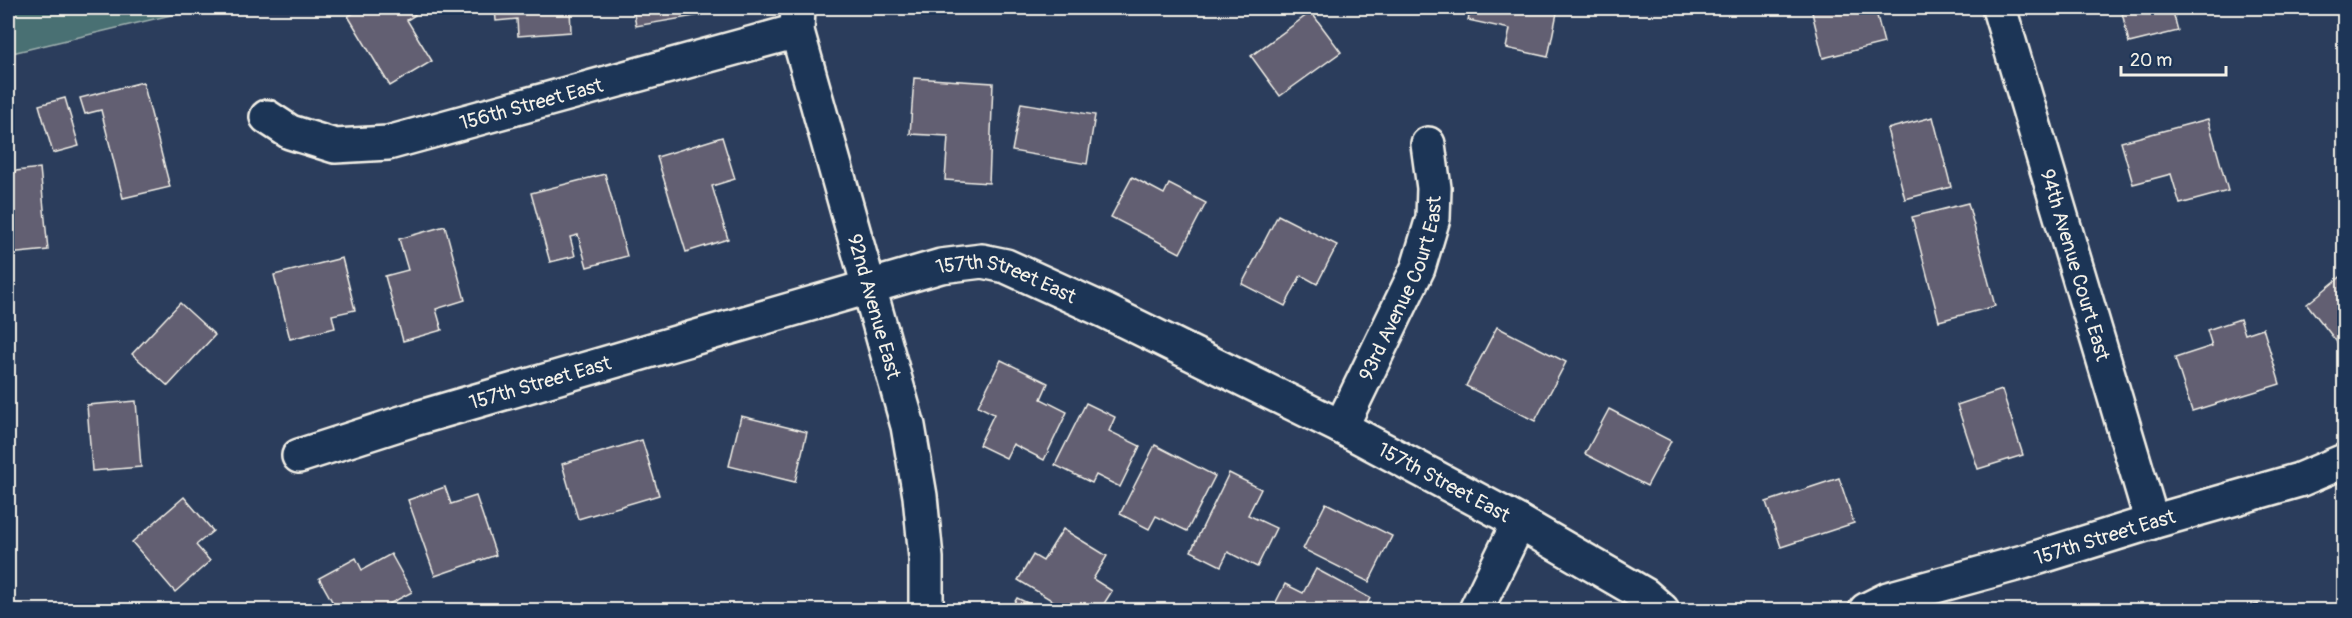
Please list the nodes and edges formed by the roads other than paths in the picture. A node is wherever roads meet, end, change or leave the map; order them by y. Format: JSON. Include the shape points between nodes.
{"nodes":[{"id":1,"x":1999,"y":8,"type":"edge"},
{"id":2,"x":798,"y":19,"type":"edge"},
{"id":3,"x":267,"y":117,"type":"dead end"},
{"id":4,"x":1428,"y":144,"type":"dead end"},
{"id":5,"x":869,"y":288,"type":"junction"},
{"id":6,"x":1341,"y":428,"type":"junction"},
{"id":7,"x":299,"y":456,"type":"dead end"},
{"id":8,"x":2344,"y":461,"type":"edge"},
{"id":9,"x":1519,"y":522,"type":"junction"},
{"id":10,"x":2152,"y":522,"type":"junction"},
{"id":11,"x":926,"y":610,"type":"edge"},
{"id":12,"x":1476,"y":610,"type":"edge"},
{"id":13,"x":1662,"y":610,"type":"edge"},
{"id":14,"x":1866,"y":610,"type":"edge"}],
"edges":[{"from":1,"to":10,"type":"street","name":"94th Avenue Court East"},
{"from":2,"to":3,"type":"street","name":"156th Street East","via":[[388,143],[335,147],[290,132]]},
{"from":2,"to":5,"type":"street","name":"92nd Avenue East"},
{"from":4,"to":6,"type":"street","name":"93rd Avenue Court East","via":[[1434,188],[1433,218],[1418,268]]},
{"from":5,"to":6,"type":"street","name":"157th Street East","via":[[941,266],[982,261],[1006,266],[1106,311]]},
{"from":5,"to":7,"type":"street","name":"157th Street East"},
{"from":5,"to":11,"type":"street","name":"92nd Avenue East","via":[[908,426],[920,496]]},
{"from":6,"to":9,"type":"street","name":"157th Street East"},
{"from":8,"to":10,"type":"street","name":"157th Street East","via":[[2299,480]]},
{"from":9,"to":12,"type":"street"},
{"from":9,"to":13,"type":"street","name":"157th Street East","via":[[1645,595]]},
{"from":10,"to":14,"type":"street","name":"157th Street East","via":[[1888,599]]}]}
